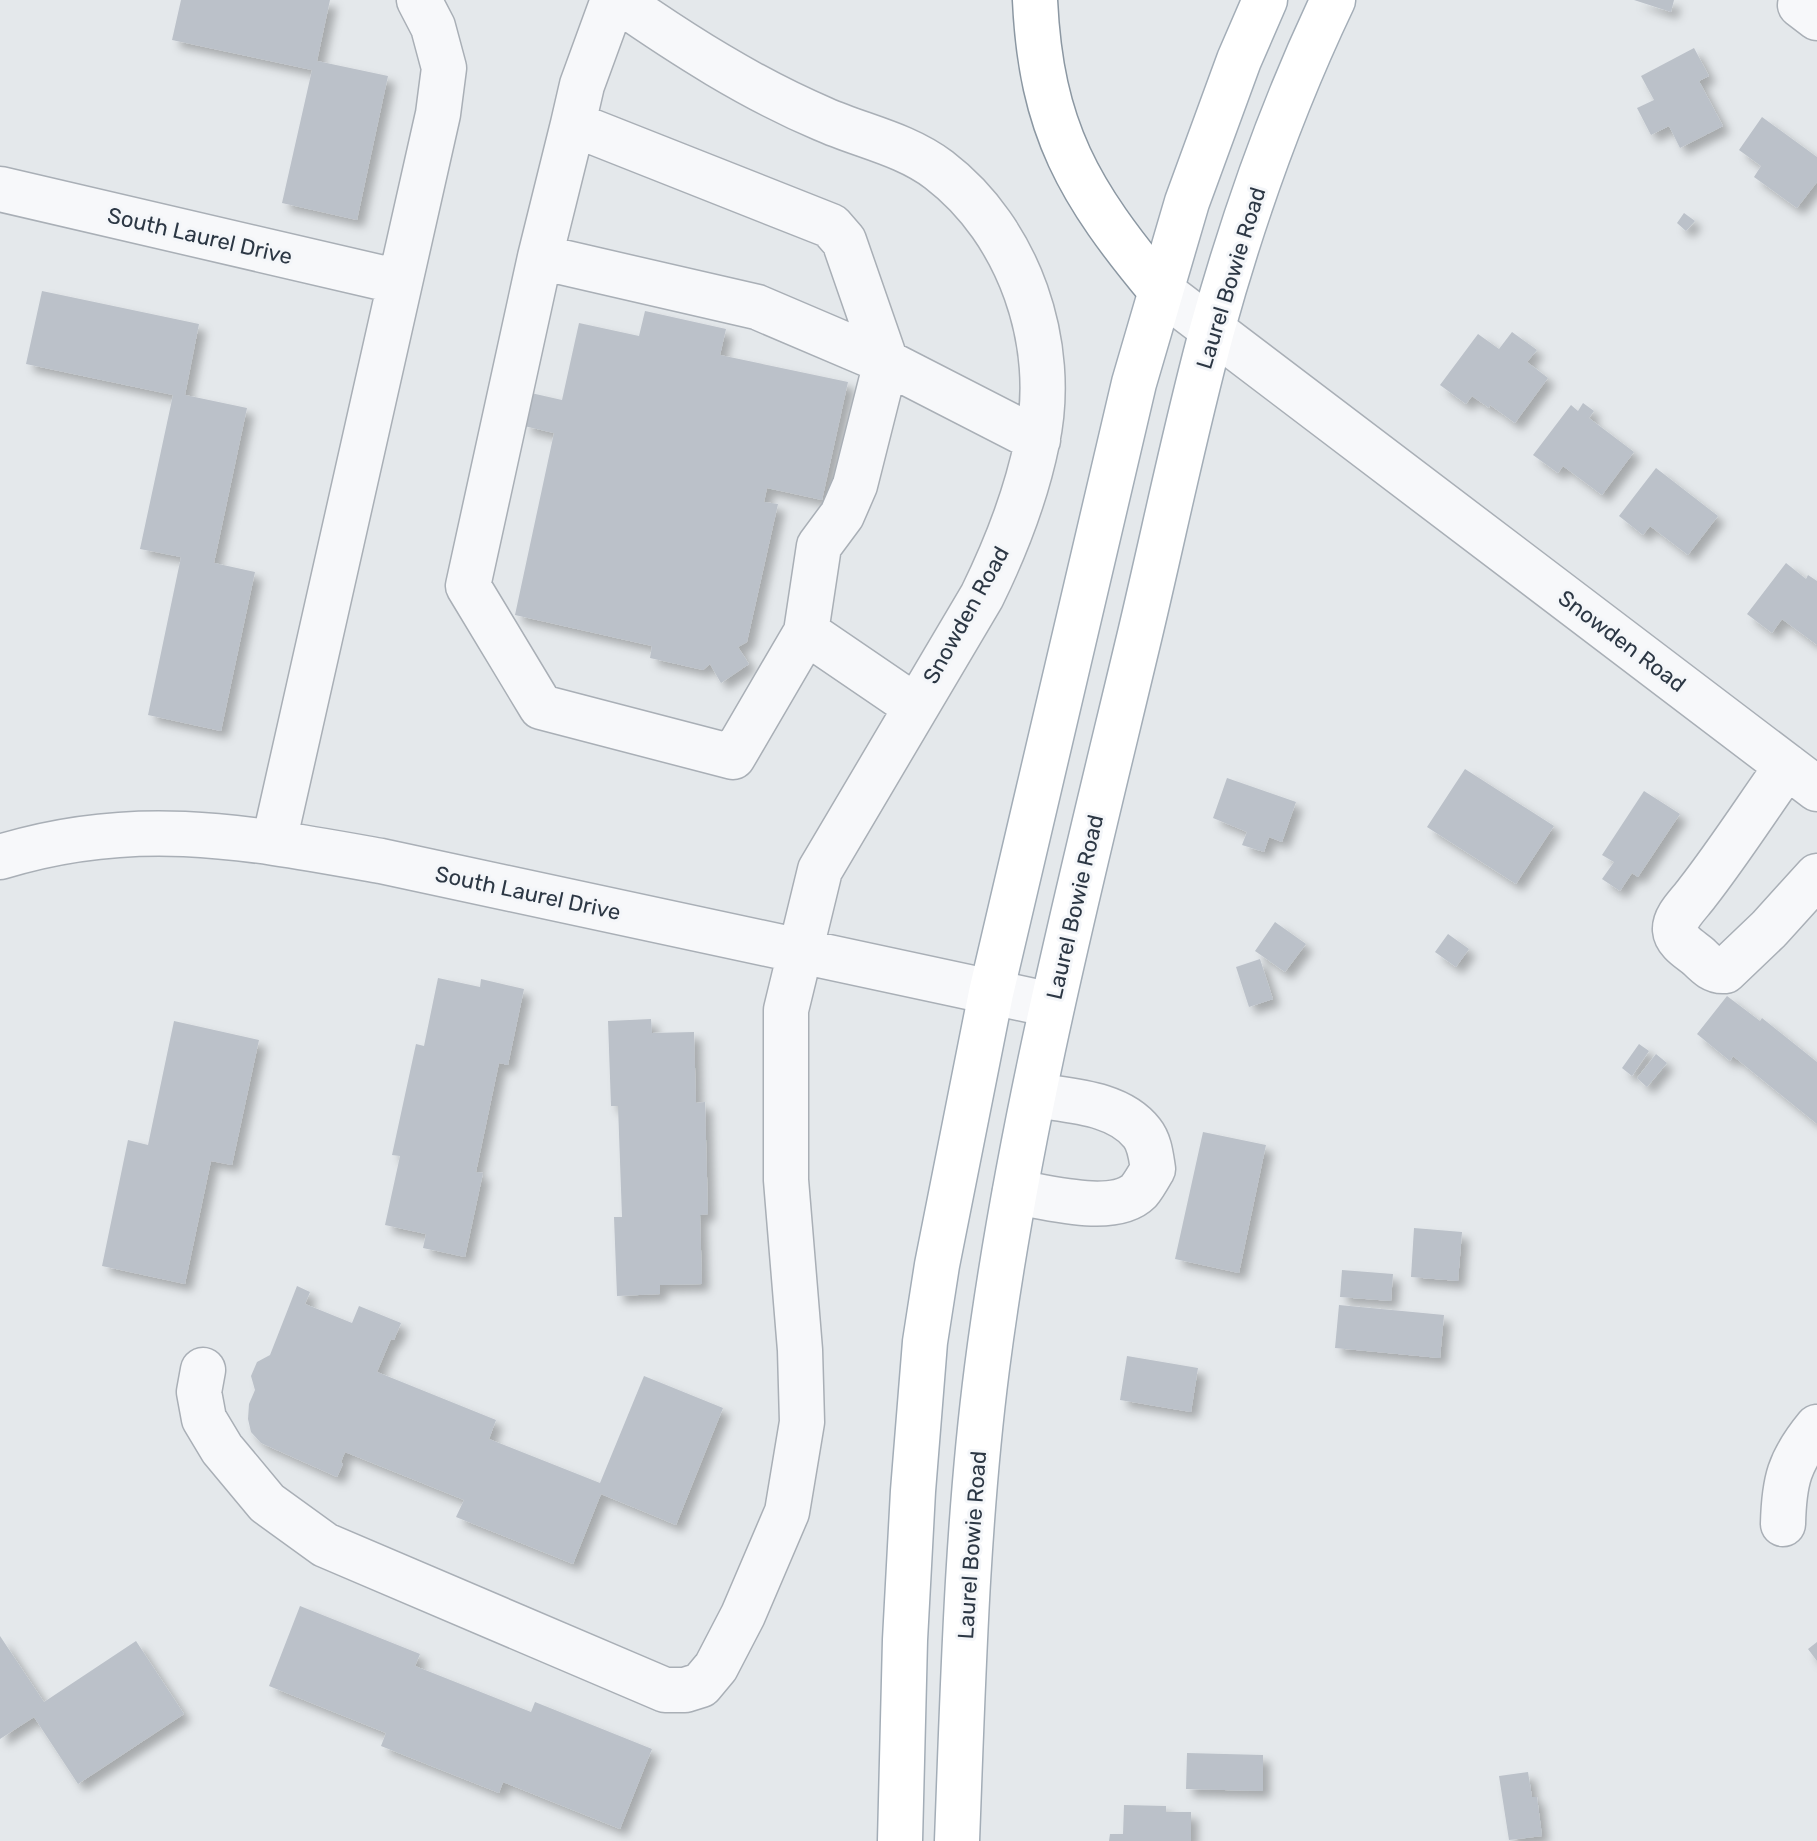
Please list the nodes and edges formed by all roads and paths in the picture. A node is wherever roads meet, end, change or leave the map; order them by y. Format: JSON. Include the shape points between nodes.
{"nodes":[{"id":1,"x":419,"y":0,"type":"edge"},
{"id":2,"x":616,"y":0,"type":"edge"},
{"id":3,"x":1035,"y":0,"type":"edge"},
{"id":4,"x":1265,"y":0,"type":"edge"},
{"id":5,"x":1333,"y":0,"type":"edge"},
{"id":6,"x":573,"y":124,"type":"junction"},
{"id":7,"x":0,"y":189,"type":"edge"},
{"id":8,"x":540,"y":257,"type":"junction"},
{"id":9,"x":400,"y":282,"type":"junction"},
{"id":10,"x":1160,"y":290,"type":"junction"},
{"id":11,"x":1212,"y":330,"type":"junction"},
{"id":12,"x":886,"y":362,"type":"junction"},
{"id":13,"x":1038,"y":440,"type":"junction"},
{"id":14,"x":806,"y":632,"type":"junction"},
{"id":15,"x":916,"y":707,"type":"junction"},
{"id":16,"x":1802,"y":777,"type":"edge"},
{"id":17,"x":274,"y":842,"type":"junction"},
{"id":18,"x":0,"y":857,"type":"edge"},
{"id":19,"x":1817,"y":876,"type":"edge"},
{"id":20,"x":801,"y":951,"type":"junction"},
{"id":21,"x":991,"y":993,"type":"junction"},
{"id":22,"x":1052,"y":1005,"type":"junction"},
{"id":23,"x":1034,"y":1095,"type":"junction"},
{"id":24,"x":1015,"y":1192,"type":"junction"},
{"id":25,"x":203,"y":1370,"type":"dead end"},
{"id":26,"x":1817,"y":1427,"type":"edge"},
{"id":27,"x":1783,"y":1524,"type":"dead end"},
{"id":28,"x":900,"y":1841,"type":"edge"},
{"id":29,"x":957,"y":1841,"type":"edge"}],
"edges":[{"from":1,"to":9,"type":"street","via":[[444,68]]},
{"from":2,"to":6,"type":"street","via":[[582,85]]},
{"from":2,"to":13,"type":"street","name":"Snowden Road","via":[[747,81],[821,119],[912,152],[972,199],[998,234],[1033,313],[1041,352]]},
{"from":3,"to":10,"type":"main road","via":[[1037,48],[1049,108],[1068,156],[1082,187]]},
{"from":4,"to":10,"type":"main road","via":[[1187,202]]},
{"from":5,"to":11,"type":"main road","name":"Laurel Bowie Road","via":[[1263,173]]},
{"from":6,"to":8,"type":"street"},
{"from":6,"to":12,"type":"street","via":[[831,226],[844,241]]},
{"from":7,"to":9,"type":"street","name":"South Laurel Drive"},
{"from":8,"to":12,"type":"street","via":[[757,307]]},
{"from":8,"to":14,"type":"street","via":[[468,586],[541,707],[733,757]]},
{"from":9,"to":17,"type":"street"},
{"from":10,"to":11,"type":"street","name":"Snowden Road"},
{"from":10,"to":21,"type":"main road"},
{"from":11,"to":16,"type":"street","name":"Snowden Road"},
{"from":11,"to":22,"type":"main road","name":"Laurel Bowie Road"},
{"from":12,"to":13,"type":"street"},
{"from":12,"to":14,"type":"street","via":[[855,485],[842,515],[819,546]]},
{"from":13,"to":15,"type":"street","name":"Snowden Road","via":[[1002,555]]},
{"from":14,"to":15,"type":"street"},
{"from":15,"to":20,"type":"street","name":"Snowden Road","via":[[820,870]]},
{"from":16,"to":19,"type":"street","via":[[1715,870],[1681,915],[1675,933],[1710,967],[1725,971]]},
{"from":17,"to":18,"type":"street","name":"South Laurel Drive","via":[[158,831],[69,840]]},
{"from":17,"to":20,"type":"street","name":"South Laurel Drive"},
{"from":20,"to":21,"type":"street","name":"South Laurel Drive"},
{"from":20,"to":25,"type":"street","name":"Snowden Road","via":[[786,1010],[786,1180],[802,1422],[787,1512],[743,1615],[701,1685],[665,1690],[325,1545],[267,1503],[222,1449],[204,1419],[199,1392]]},
{"from":21,"to":22,"type":"street","name":"South Laurel Drive"},
{"from":21,"to":28,"type":"main road","via":[[925,1342],[905,1640]]},
{"from":22,"to":23,"type":"main road","name":"Laurel Bowie Road"},
{"from":23,"to":24,"type":"main road","name":"Laurel Bowie Road"},
{"from":23,"to":24,"type":"street","via":[[1118,1113],[1142,1133],[1153,1169],[1137,1192],[1118,1201],[1098,1204]]},
{"from":24,"to":29,"type":"main road","name":"Laurel Bowie Road","via":[[977,1467]]},
{"from":26,"to":27,"type":"street","via":[[1797,1451],[1784,1491]]}]}
